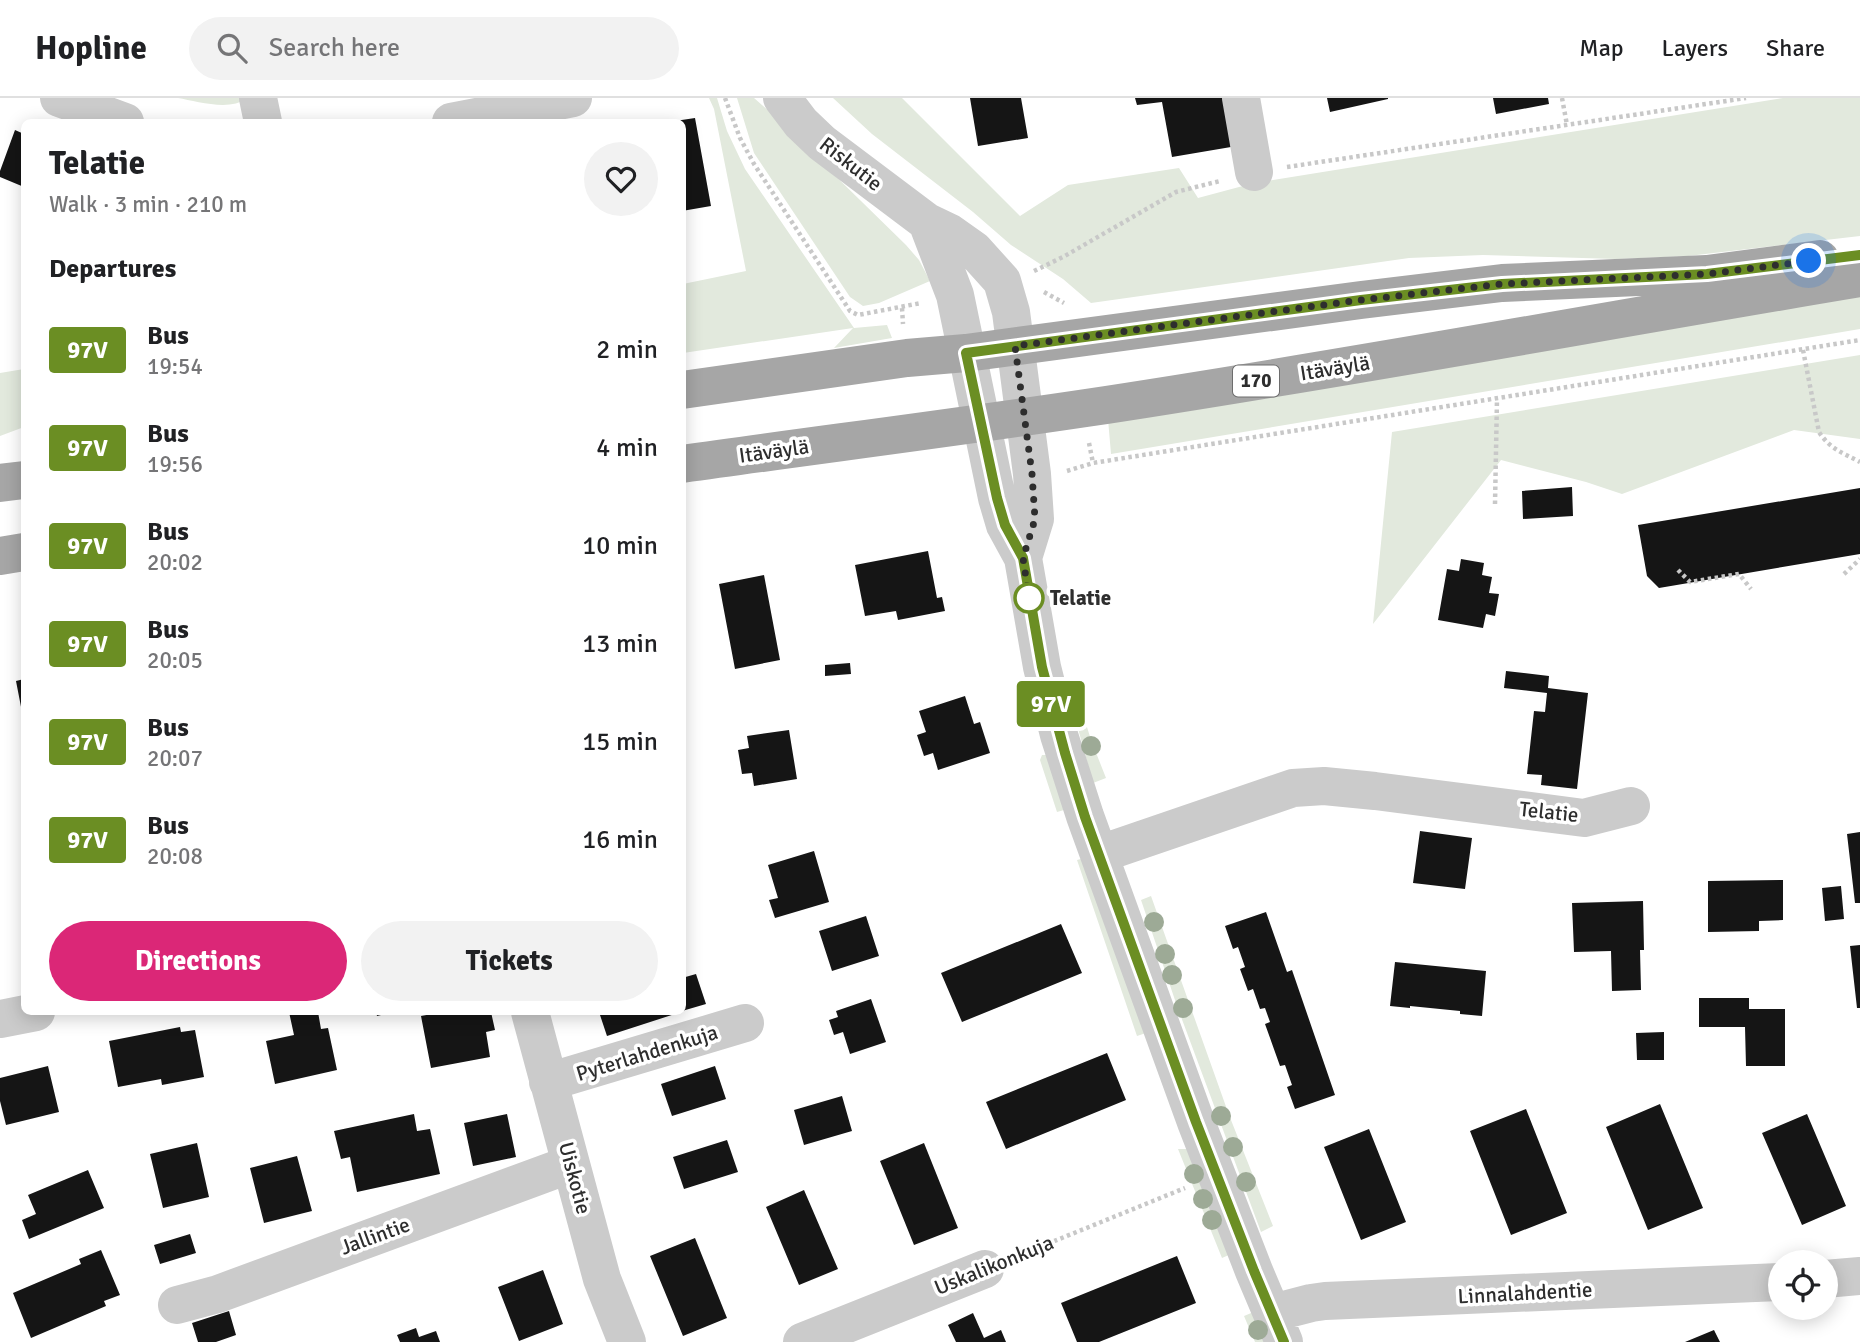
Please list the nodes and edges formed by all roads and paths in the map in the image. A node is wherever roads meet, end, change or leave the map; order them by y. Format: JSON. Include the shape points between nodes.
{"nodes":[{"id":1,"x":59,"y":98,"type":"edge"},
{"id":2,"x":258,"y":98,"type":"edge"},
{"id":3,"x":573,"y":98,"type":"edge"},
{"id":4,"x":725,"y":98,"type":"edge"},
{"id":5,"x":782,"y":98,"type":"edge"},
{"id":6,"x":1241,"y":98,"type":"edge"},
{"id":7,"x":1562,"y":98,"type":"edge"},
{"id":8,"x":1746,"y":98,"type":"edge"},
{"id":9,"x":117,"y":119,"type":"edge"},
{"id":10,"x":262,"y":119,"type":"edge"},
{"id":11,"x":465,"y":119,"type":"edge"},
{"id":12,"x":1567,"y":125,"type":"junction"},
{"id":13,"x":1254,"y":172,"type":"junction"},
{"id":14,"x":927,"y":222,"type":"junction"},
{"id":15,"x":1860,"y":254,"type":"edge"},
{"id":16,"x":1026,"y":274,"type":"dead end"},
{"id":17,"x":1860,"y":278,"type":"edge"},
{"id":18,"x":902,"y":308,"type":"dead end"},
{"id":19,"x":1860,"y":340,"type":"edge"},
{"id":20,"x":1015,"y":346,"type":"junction"},
{"id":21,"x":1803,"y":350,"type":"junction"},
{"id":22,"x":966,"y":353,"type":"junction"},
{"id":23,"x":686,"y":389,"type":"edge"},
{"id":24,"x":1497,"y":399,"type":"junction"},
{"id":25,"x":1025,"y":415,"type":"junction"},
{"id":26,"x":980,"y":422,"type":"junction"},
{"id":27,"x":1860,"y":462,"type":"edge"},
{"id":28,"x":686,"y":463,"type":"edge"},
{"id":29,"x":1071,"y":470,"type":"dead end"},
{"id":30,"x":21,"y":480,"type":"edge"},
{"id":31,"x":0,"y":483,"type":"edge"},
{"id":32,"x":1495,"y":504,"type":"dead end"},
{"id":33,"x":21,"y":552,"type":"edge"},
{"id":34,"x":0,"y":555,"type":"edge"},
{"id":35,"x":1023,"y":558,"type":"junction"},
{"id":36,"x":1860,"y":559,"type":"edge"},
{"id":37,"x":1678,"y":570,"type":"dead end"},
{"id":38,"x":1844,"y":574,"type":"dead end"},
{"id":39,"x":1751,"y":589,"type":"dead end"},
{"id":40,"x":1630,"y":806,"type":"dead end"},
{"id":41,"x":1100,"y":854,"type":"junction"},
{"id":42,"x":21,"y":1015,"type":"edge"},
{"id":43,"x":531,"y":1015,"type":"edge"},
{"id":44,"x":0,"y":1019,"type":"edge"},
{"id":45,"x":745,"y":1023,"type":"dead end"},
{"id":46,"x":548,"y":1082,"type":"junction"},
{"id":47,"x":571,"y":1164,"type":"junction"},
{"id":48,"x":1185,"y":1188,"type":"dead end"},
{"id":49,"x":985,"y":1269,"type":"joint"},
{"id":50,"x":1860,"y":1276,"type":"edge"},
{"id":51,"x":1838,"y":1278,"type":"edge"},
{"id":52,"x":1768,"y":1283,"type":"edge"},
{"id":53,"x":177,"y":1305,"type":"dead end"},
{"id":54,"x":1278,"y":1327,"type":"edge"},
{"id":55,"x":627,"y":1342,"type":"edge"},
{"id":56,"x":802,"y":1342,"type":"edge"}],
"edges":[{"from":1,"to":9,"type":"street"},
{"from":2,"to":10,"type":"street"},
{"from":3,"to":11,"type":"street"},
{"from":4,"to":18,"type":"path","via":[[754,164],[850,311],[858,315]]},
{"from":5,"to":14,"type":"street","name":"Riskutie","via":[[822,143]]},
{"from":6,"to":13,"type":"street"},
{"from":7,"to":12,"type":"path"},
{"from":8,"to":12,"type":"path"},
{"from":12,"to":13,"type":"path"},
{"from":13,"to":16,"type":"path","via":[[1176,192]]},
{"from":14,"to":20,"type":"street","name":"Riskutie","via":[[974,250],[1002,281]]},
{"from":14,"to":22,"type":"street","via":[[955,295]]},
{"from":15,"to":20,"type":"main road","via":[[1707,274],[1502,284]]},
{"from":17,"to":25,"type":"main road","name":"Itäväylä","number":"170","via":[[1338,368]]},
{"from":19,"to":21,"type":"path"},
{"from":20,"to":22,"type":"main road"},
{"from":20,"to":25,"type":"street","name":"Riskutie"},
{"from":21,"to":24,"type":"path"},
{"from":21,"to":27,"type":"path","via":[[1819,432],[1836,451]]},
{"from":22,"to":23,"type":"main road"},
{"from":22,"to":26,"type":"street"},
{"from":24,"to":29,"type":"path"},
{"from":24,"to":32,"type":"path"},
{"from":25,"to":26,"type":"main road","name":"Itäväylä","number":"170"},
{"from":25,"to":35,"type":"street","name":"Riskutie","via":[[1035,519]]},
{"from":26,"to":28,"type":"main road","name":"Itäväylä","number":"170"},
{"from":26,"to":35,"type":"street","via":[[1005,525]]},
{"from":30,"to":31,"type":"main road"},
{"from":33,"to":34,"type":"main road"},
{"from":35,"to":41,"type":"street","via":[[1059,735]]},
{"from":36,"to":38,"type":"path"},
{"from":37,"to":39,"type":"path","via":[[1690,582],[1739,574]]},
{"from":40,"to":41,"type":"street","name":"Telatie","via":[[1584,818],[1375,791],[1293,788]]},
{"from":41,"to":54,"type":"street","via":[[1196,1122]]},
{"from":42,"to":44,"type":"street"},
{"from":43,"to":46,"type":"street","name":"Uiskotie"},
{"from":45,"to":46,"type":"street","name":"Pyterlahdenkuja"},
{"from":46,"to":47,"type":"street","name":"Uiskotie"},
{"from":47,"to":53,"type":"street","name":"Jallintie"},
{"from":47,"to":55,"type":"street","name":"Uiskotie","via":[[603,1279]]},
{"from":48,"to":49,"type":"path","name":"Uskalikonkuja"},
{"from":49,"to":56,"type":"street","name":"Uskalikonkuja"},
{"from":50,"to":51,"type":"street"},
{"from":52,"to":54,"type":"street","name":"Linnalahdentie","via":[[1325,1301],[1311,1303]]}]}
